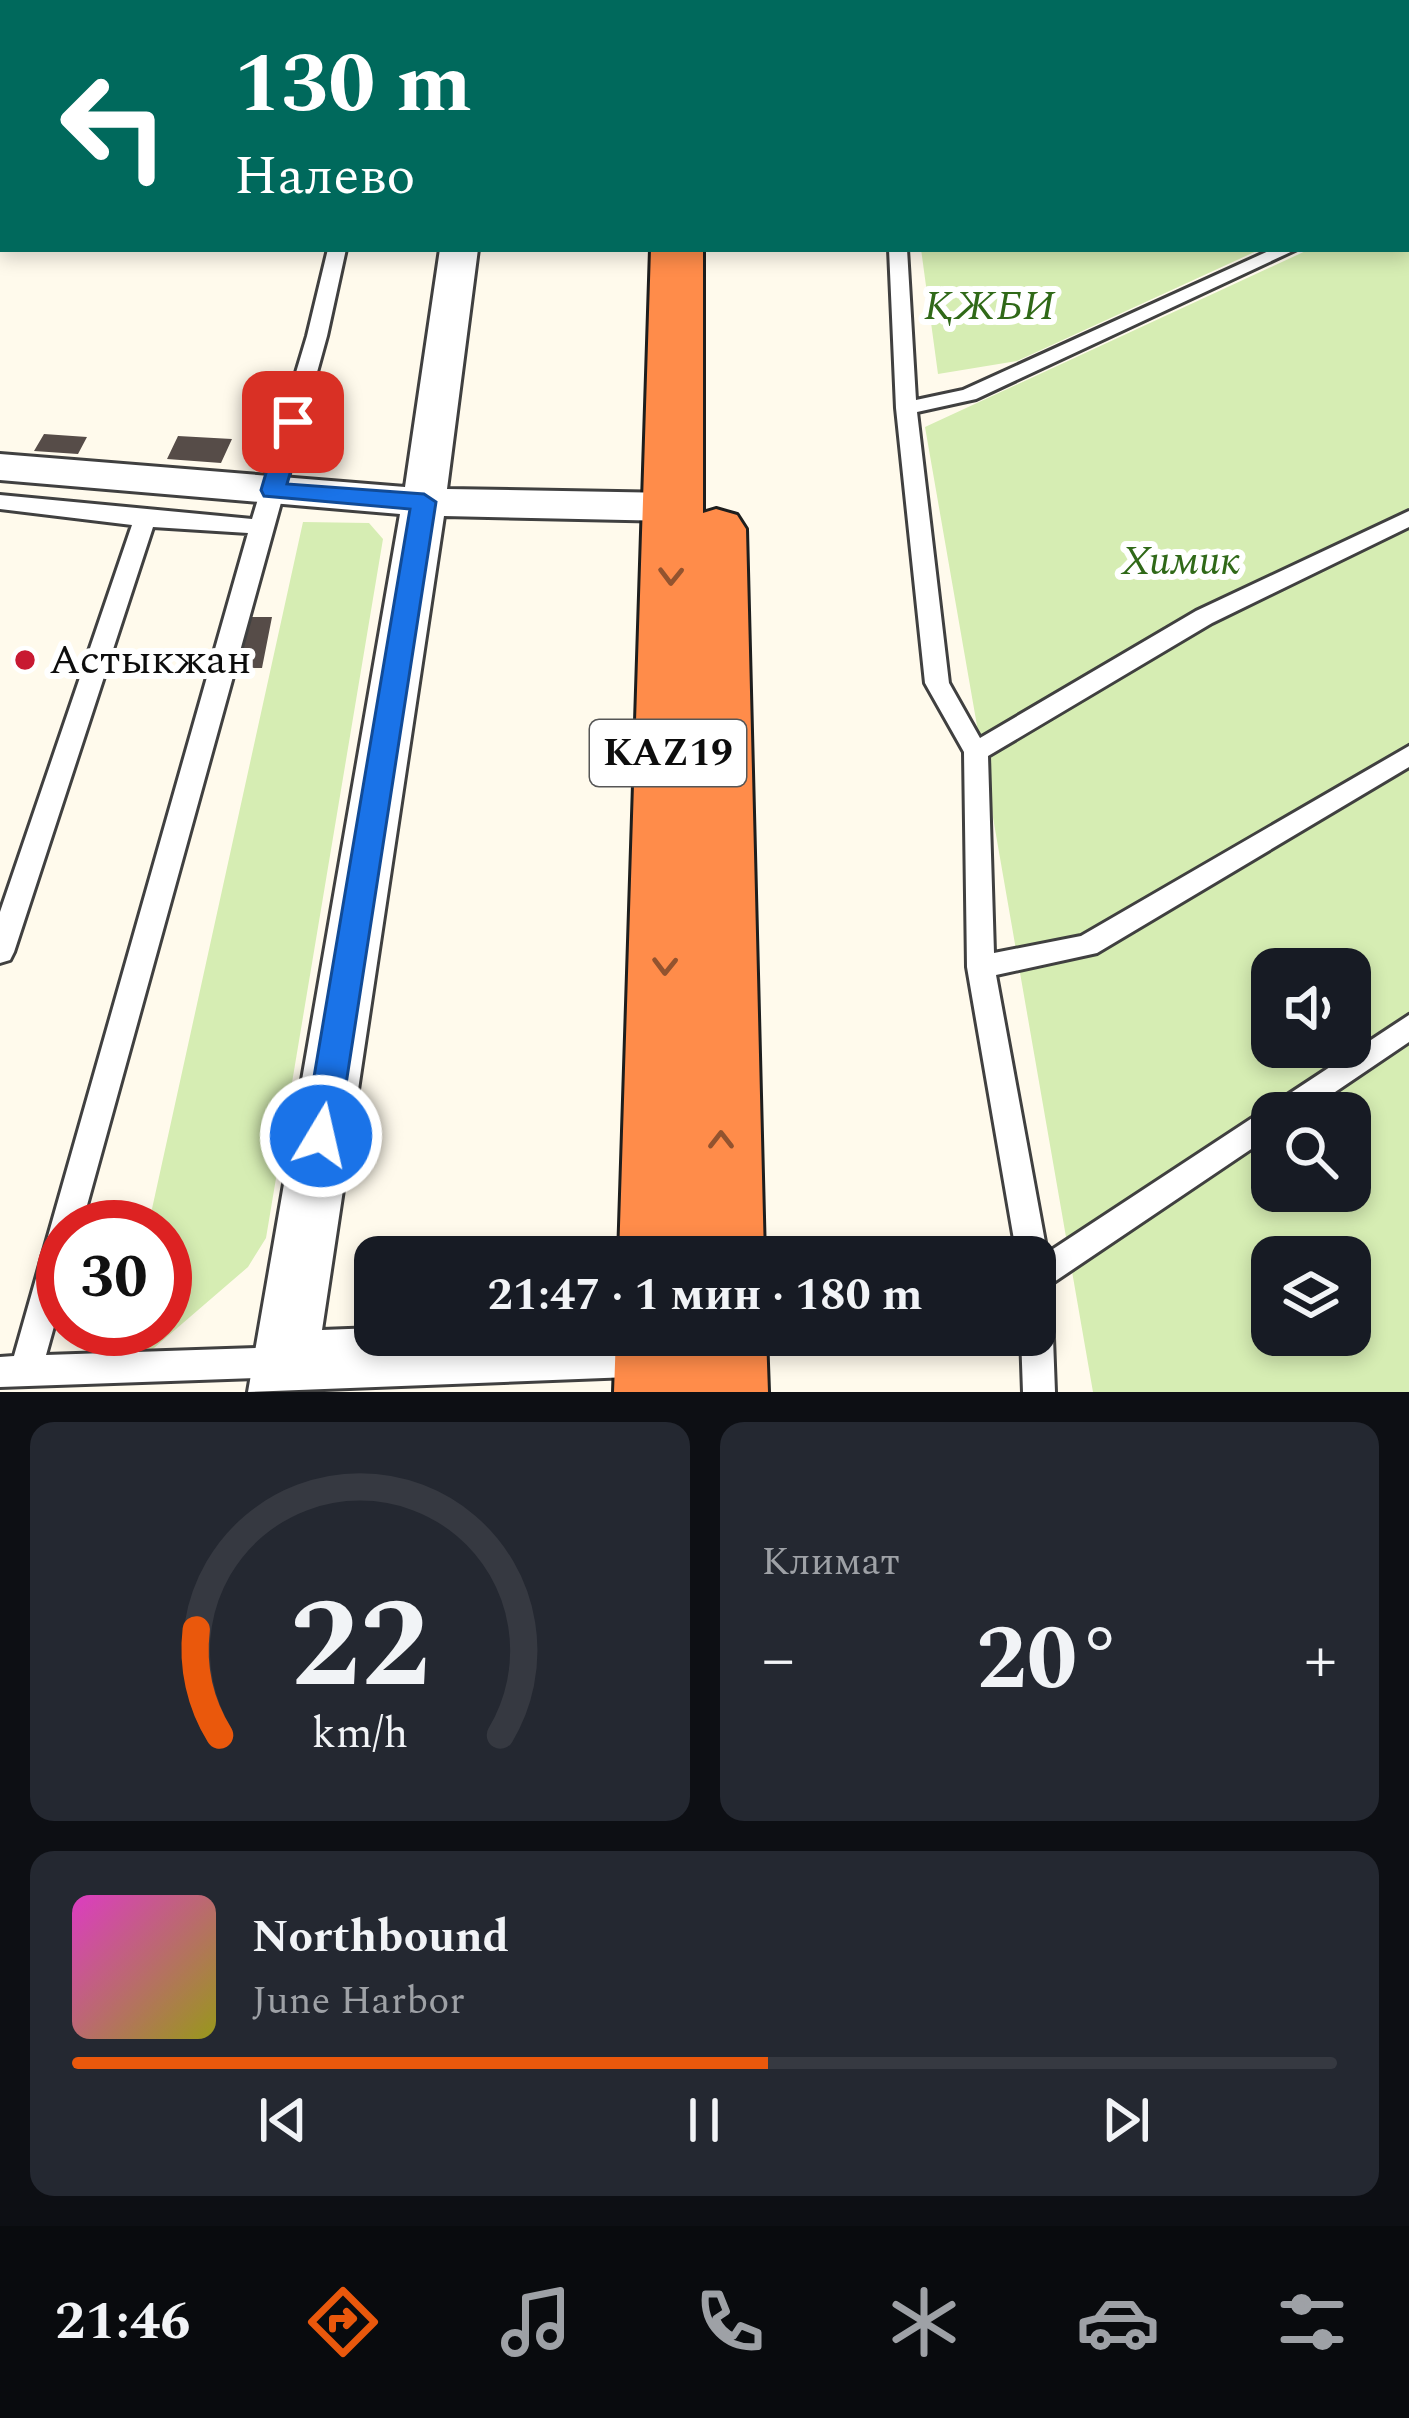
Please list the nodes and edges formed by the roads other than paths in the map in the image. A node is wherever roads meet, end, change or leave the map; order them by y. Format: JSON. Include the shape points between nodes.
{"nodes":[{"id":1,"x":336,"y":252,"type":"edge"},
{"id":2,"x":459,"y":252,"type":"edge"},
{"id":3,"x":677,"y":252,"type":"edge"},
{"id":4,"x":713,"y":252,"type":"edge"},
{"id":5,"x":898,"y":252,"type":"edge"},
{"id":6,"x":1281,"y":252,"type":"edge"},
{"id":7,"x":906,"y":408,"type":"junction"},
{"id":8,"x":0,"y":467,"type":"edge"},
{"id":9,"x":0,"y":502,"type":"edge"},
{"id":10,"x":424,"y":502,"type":"junction"},
{"id":11,"x":672,"y":507,"type":"junction"},
{"id":12,"x":267,"y":509,"type":"junction"},
{"id":13,"x":1409,"y":518,"type":"edge"},
{"id":14,"x":146,"y":519,"type":"junction"},
{"id":15,"x":976,"y":752,"type":"junction"},
{"id":16,"x":1409,"y":755,"type":"edge"},
{"id":17,"x":0,"y":952,"type":"edge"},
{"id":18,"x":981,"y":967,"type":"junction"},
{"id":19,"x":1409,"y":1027,"type":"edge"},
{"id":20,"x":1312,"y":1092,"type":"edge"},
{"id":21,"x":1251,"y":1133,"type":"edge"},
{"id":22,"x":74,"y":1200,"type":"edge"},
{"id":23,"x":661,"y":1236,"type":"edge"},
{"id":24,"x":722,"y":1236,"type":"edge"},
{"id":25,"x":1028,"y":1236,"type":"edge"},
{"id":26,"x":1056,"y":1261,"type":"edge"},
{"id":27,"x":36,"y":1310,"type":"edge"},
{"id":28,"x":1038,"y":1356,"type":"edge"},
{"id":29,"x":691,"y":1358,"type":"edge"},
{"id":30,"x":13,"y":1372,"type":"edge"},
{"id":31,"x":282,"y":1377,"type":"edge"},
{"id":32,"x":1039,"y":1392,"type":"edge"}],
"edges":[{"from":1,"to":12,"type":"lane"},
{"from":2,"to":10,"type":"street"},
{"from":3,"to":11,"type":"highway","number":"KAZ19"},
{"from":24,"to":4,"type":"highway","number":"KAZ19","one_way":true},
{"from":5,"to":7,"type":"lane"},
{"from":6,"to":7,"type":"lane","via":[[969,395]]},
{"from":7,"to":15,"type":"lane","via":[[937,682]]},
{"from":8,"to":12,"type":"street"},
{"from":9,"to":14,"type":"lane"},
{"from":10,"to":11,"type":"street"},
{"from":10,"to":12,"type":"street"},
{"from":10,"to":31,"type":"street"},
{"from":11,"to":23,"type":"highway","number":"KAZ19","one_way":true},
{"from":12,"to":14,"type":"lane"},
{"from":12,"to":22,"type":"lane"},
{"from":13,"to":15,"type":"lane","via":[[1204,616]]},
{"from":14,"to":17,"type":"lane"},
{"from":15,"to":18,"type":"lane"},
{"from":16,"to":18,"type":"lane","via":[[1088,945]]},
{"from":18,"to":25,"type":"lane"},
{"from":19,"to":20,"type":"lane"},
{"from":21,"to":26,"type":"lane"},
{"from":27,"to":30,"type":"lane"},
{"from":28,"to":32,"type":"lane"},
{"from":29,"to":31,"type":"street"},
{"from":30,"to":31,"type":"lane"}]}
